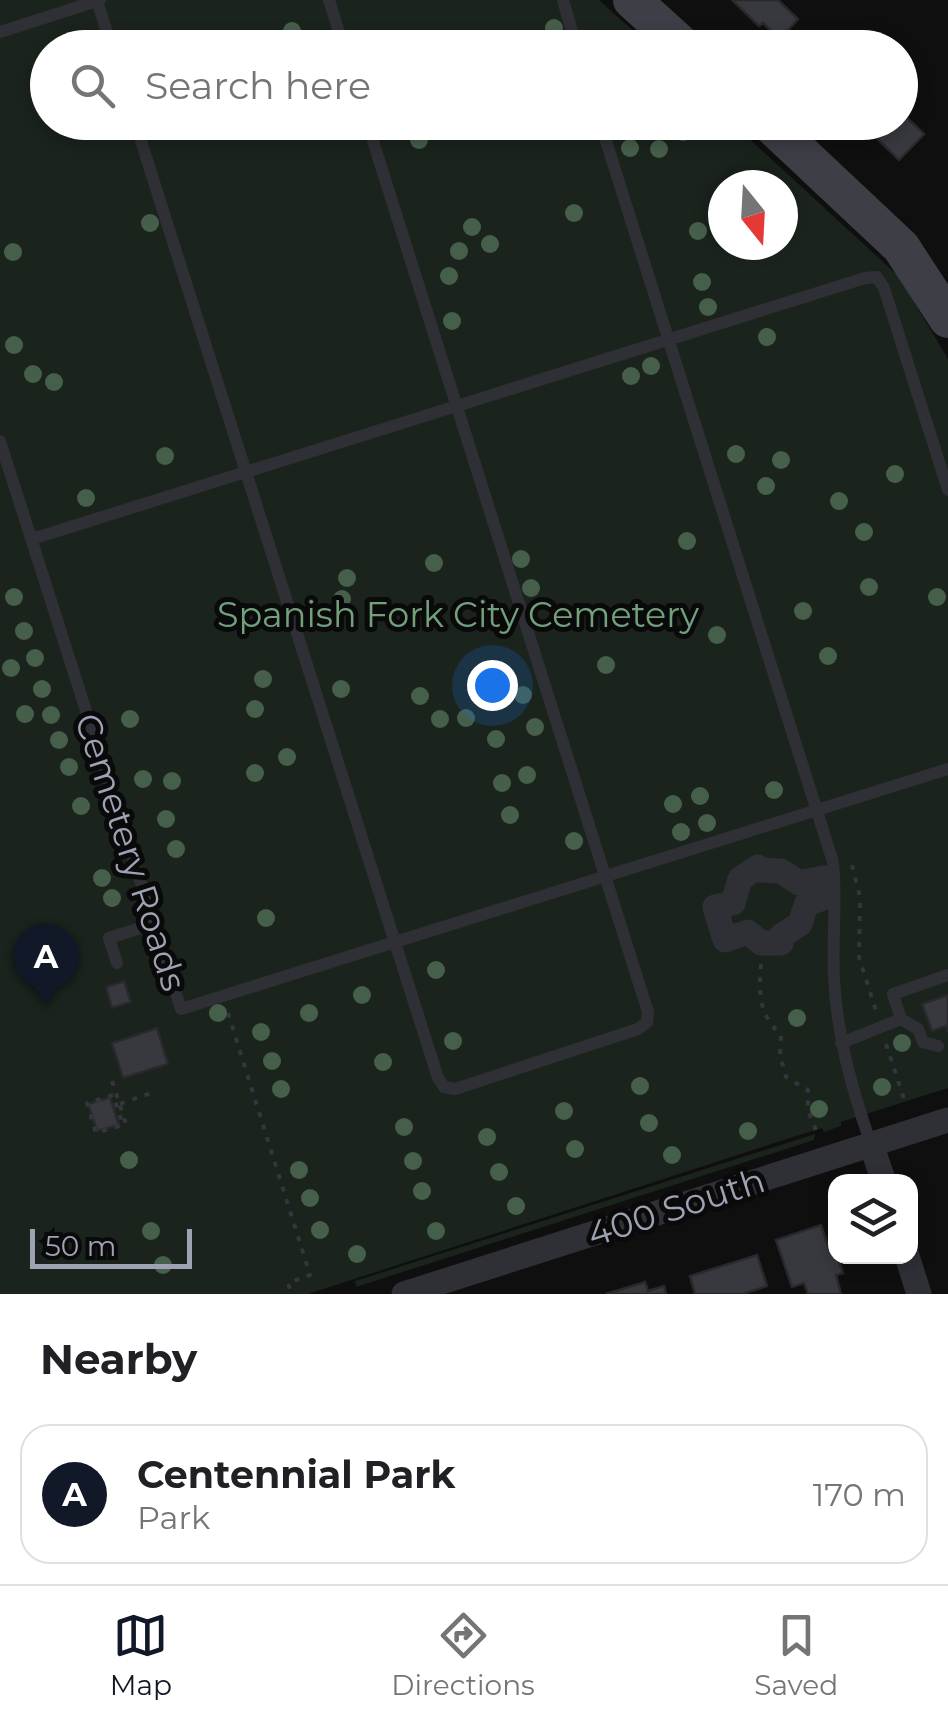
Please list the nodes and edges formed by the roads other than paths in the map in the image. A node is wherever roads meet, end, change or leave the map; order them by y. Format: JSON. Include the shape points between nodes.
{"nodes":[{"id":1,"x":99,"y":0,"type":"edge"},
{"id":2,"x":329,"y":0,"type":"edge"},
{"id":3,"x":563,"y":0,"type":"edge"},
{"id":4,"x":632,"y":0,"type":"edge"},
{"id":5,"x":107,"y":30,"type":"edge"},
{"id":6,"x":338,"y":30,"type":"edge"},
{"id":7,"x":572,"y":30,"type":"edge"},
{"id":8,"x":665,"y":30,"type":"edge"},
{"id":9,"x":0,"y":32,"type":"edge"},
{"id":10,"x":141,"y":140,"type":"edge"},
{"id":11,"x":373,"y":140,"type":"edge"},
{"id":12,"x":605,"y":140,"type":"edge"},
{"id":13,"x":787,"y":140,"type":"edge"},
{"id":14,"x":948,"y":319,"type":"edge"},
{"id":15,"x":666,"y":340,"type":"junction"},
{"id":16,"x":456,"y":407,"type":"junction"},
{"id":17,"x":0,"y":440,"type":"edge"},
{"id":18,"x":246,"y":472,"type":"junction"},
{"id":19,"x":948,"y":490,"type":"edge"},
{"id":20,"x":32,"y":539,"type":"junction"},
{"id":21,"x":948,"y":770,"type":"edge"},
{"id":22,"x":816,"y":810,"type":"junction"},
{"id":23,"x":604,"y":877,"type":"junction"},
{"id":24,"x":154,"y":924,"type":"junction"},
{"id":25,"x":740,"y":935,"type":"joint"},
{"id":26,"x":394,"y":943,"type":"junction"},
{"id":27,"x":117,"y":963,"type":"dead end"},
{"id":28,"x":948,"y":976,"type":"edge"},
{"id":29,"x":901,"y":1019,"type":"junction"},
{"id":30,"x":842,"y":1043,"type":"junction"},
{"id":31,"x":938,"y":1046,"type":"dead end"},
{"id":32,"x":948,"y":1120,"type":"edge"},
{"id":33,"x":871,"y":1144,"type":"junction"},
{"id":34,"x":881,"y":1174,"type":"edge"},
{"id":35,"x":910,"y":1264,"type":"edge"},
{"id":36,"x":404,"y":1294,"type":"edge"},
{"id":37,"x":919,"y":1294,"type":"edge"}],
"edges":[{"from":1,"to":5,"type":"lane"},
{"from":1,"to":9,"type":"lane"},
{"from":2,"to":6,"type":"lane"},
{"from":3,"to":7,"type":"lane"},
{"from":4,"to":8,"type":"street"},
{"from":10,"to":18,"type":"lane"},
{"from":11,"to":16,"type":"lane"},
{"from":12,"to":15,"type":"lane"},
{"from":13,"to":14,"type":"street","via":[[900,247]]},
{"from":15,"to":16,"type":"lane"},
{"from":15,"to":19,"type":"lane","via":[[877,278]]},
{"from":15,"to":22,"type":"lane"},
{"from":16,"to":18,"type":"lane"},
{"from":16,"to":23,"type":"lane"},
{"from":17,"to":20,"type":"lane","name":"Cemetery Roads"},
{"from":18,"to":20,"type":"lane"},
{"from":18,"to":26,"type":"lane"},
{"from":20,"to":24,"type":"lane","name":"Cemetery Roads"},
{"from":21,"to":22,"type":"lane","name":"Cemetery Roads"},
{"from":22,"to":23,"type":"lane","name":"Cemetery Roads"},
{"from":22,"to":30,"type":"lane","via":[[834,862],[834,976]]},
{"from":23,"to":26,"type":"lane","name":"Cemetery Roads"},
{"from":23,"to":26,"type":"lane","via":[[647,1022],[455,1089],[438,1078]]},
{"from":24,"to":26,"type":"lane","name":"Cemetery Roads","via":[[180,1009]]},
{"from":24,"to":27,"type":"lane","via":[[109,938]]},
{"from":25,"to":25,"type":"street","via":[[725,940],[715,908],[733,903],[740,879],[758,867],[799,883],[823,878],[823,898],[806,905],[800,924],[781,942]]},
{"from":28,"to":29,"type":"lane","via":[[893,994]]},
{"from":29,"to":30,"type":"lane"},
{"from":29,"to":31,"type":"lane","via":[[918,1028],[923,1042]]},
{"from":30,"to":33,"type":"lane"},
{"from":32,"to":33,"type":"street","name":"400 South"},
{"from":33,"to":34,"type":"street"},
{"from":33,"to":36,"type":"street","name":"400 South"},
{"from":35,"to":37,"type":"street"}]}
